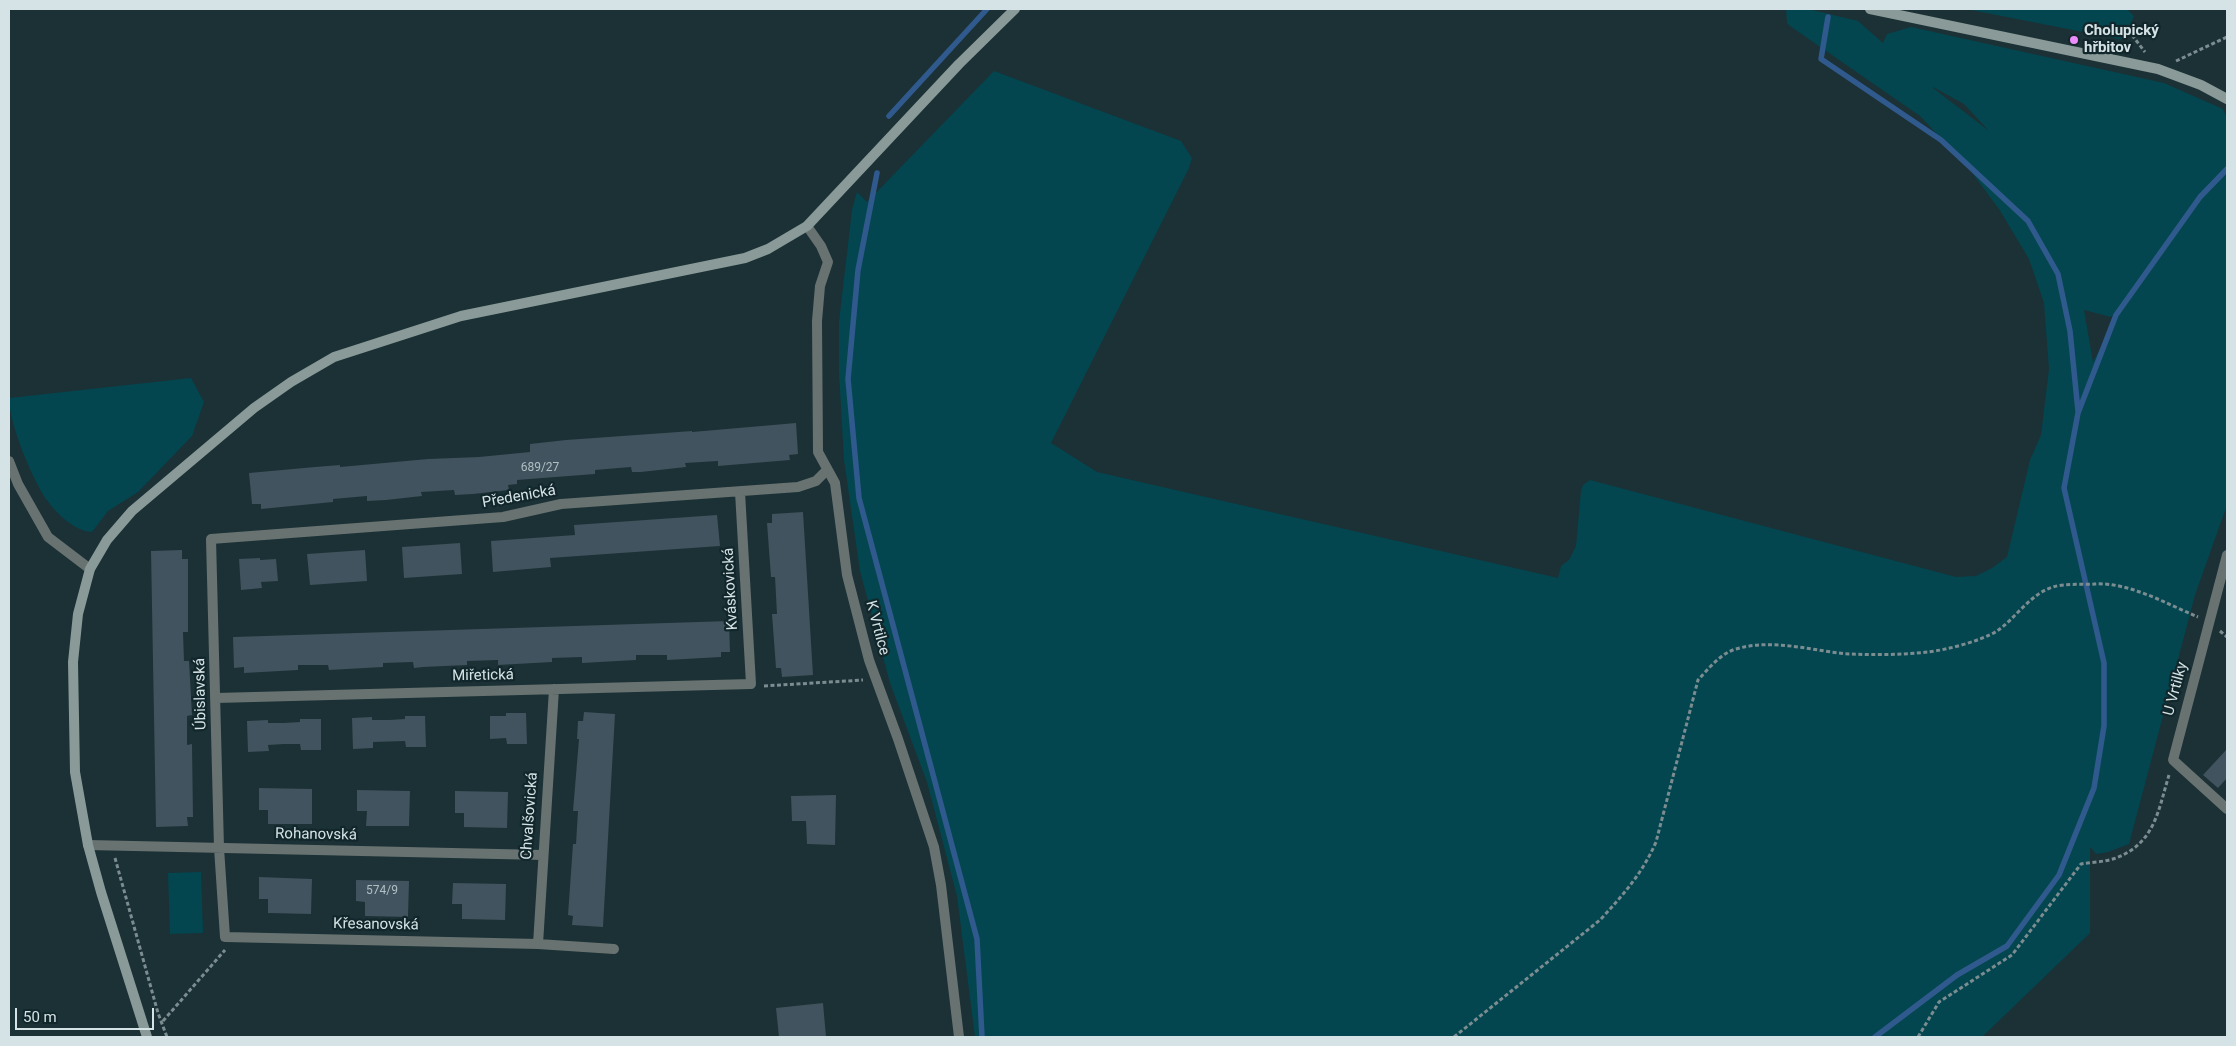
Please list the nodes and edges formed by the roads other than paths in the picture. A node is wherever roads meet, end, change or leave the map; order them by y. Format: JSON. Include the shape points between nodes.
{"nodes":[{"id":1,"x":1015,"y":9,"type":"edge"},
{"id":2,"x":1870,"y":9,"type":"edge"},
{"id":3,"x":2227,"y":99,"type":"edge"},
{"id":4,"x":807,"y":226,"type":"junction"},
{"id":5,"x":9,"y":461,"type":"edge"},
{"id":6,"x":827,"y":470,"type":"junction"},
{"id":7,"x":740,"y":492,"type":"junction"},
{"id":8,"x":211,"y":539,"type":"joint"},
{"id":9,"x":2227,"y":555,"type":"edge"},
{"id":10,"x":90,"y":569,"type":"junction"},
{"id":11,"x":751,"y":684,"type":"joint"},
{"id":12,"x":554,"y":689,"type":"junction"},
{"id":13,"x":216,"y":698,"type":"junction"},
{"id":14,"x":2227,"y":810,"type":"edge"},
{"id":15,"x":88,"y":845,"type":"junction"},
{"id":16,"x":219,"y":848,"type":"junction"},
{"id":17,"x":543,"y":856,"type":"junction"},
{"id":18,"x":538,"y":944,"type":"junction"},
{"id":19,"x":614,"y":949,"type":"dead end"},
{"id":20,"x":146,"y":1037,"type":"edge"},
{"id":21,"x":959,"y":1037,"type":"edge"}],
"edges":[{"from":1,"to":4,"type":"street"},
{"from":2,"to":3,"type":"street","via":[[2158,69]]},
{"from":4,"to":6,"type":"street","name":"K Vrtilce","via":[[828,262],[820,286],[817,321],[818,452]]},
{"from":4,"to":10,"type":"street","via":[[768,249],[745,258],[461,316],[334,357],[254,408],[132,511],[107,540]]},
{"from":5,"to":10,"type":"street","via":[[18,484],[48,536]]},
{"from":6,"to":7,"type":"street","name":"Předenická","via":[[807,485]]},
{"from":6,"to":21,"type":"street","name":"K Vrtilce","via":[[835,483],[847,574],[869,660],[934,847]]},
{"from":7,"to":8,"type":"street","name":"Předenická","via":[[561,504],[503,517]]},
{"from":7,"to":11,"type":"street","name":"Kváskovická"},
{"from":8,"to":13,"type":"street","name":"Úbislavská"},
{"from":9,"to":14,"type":"street","name":"U Vrtilky","via":[[2173,760]]},
{"from":10,"to":15,"type":"street","via":[[78,614],[73,662],[75,772]]},
{"from":11,"to":12,"type":"street","name":"Miřetická"},
{"from":12,"to":13,"type":"street","name":"Miřetická"},
{"from":12,"to":17,"type":"street","name":"Chvalšovická"},
{"from":13,"to":16,"type":"street","name":"Úbislavská"},
{"from":15,"to":16,"type":"street","name":"Rohanovská"},
{"from":15,"to":20,"type":"street"},
{"from":16,"to":17,"type":"street","name":"Rohanovská"},
{"from":16,"to":18,"type":"street","name":"Křesanovská","via":[[225,937]]},
{"from":17,"to":18,"type":"street","name":"Chvalšovická"},
{"from":18,"to":19,"type":"street","name":"Křesanovská"}]}
